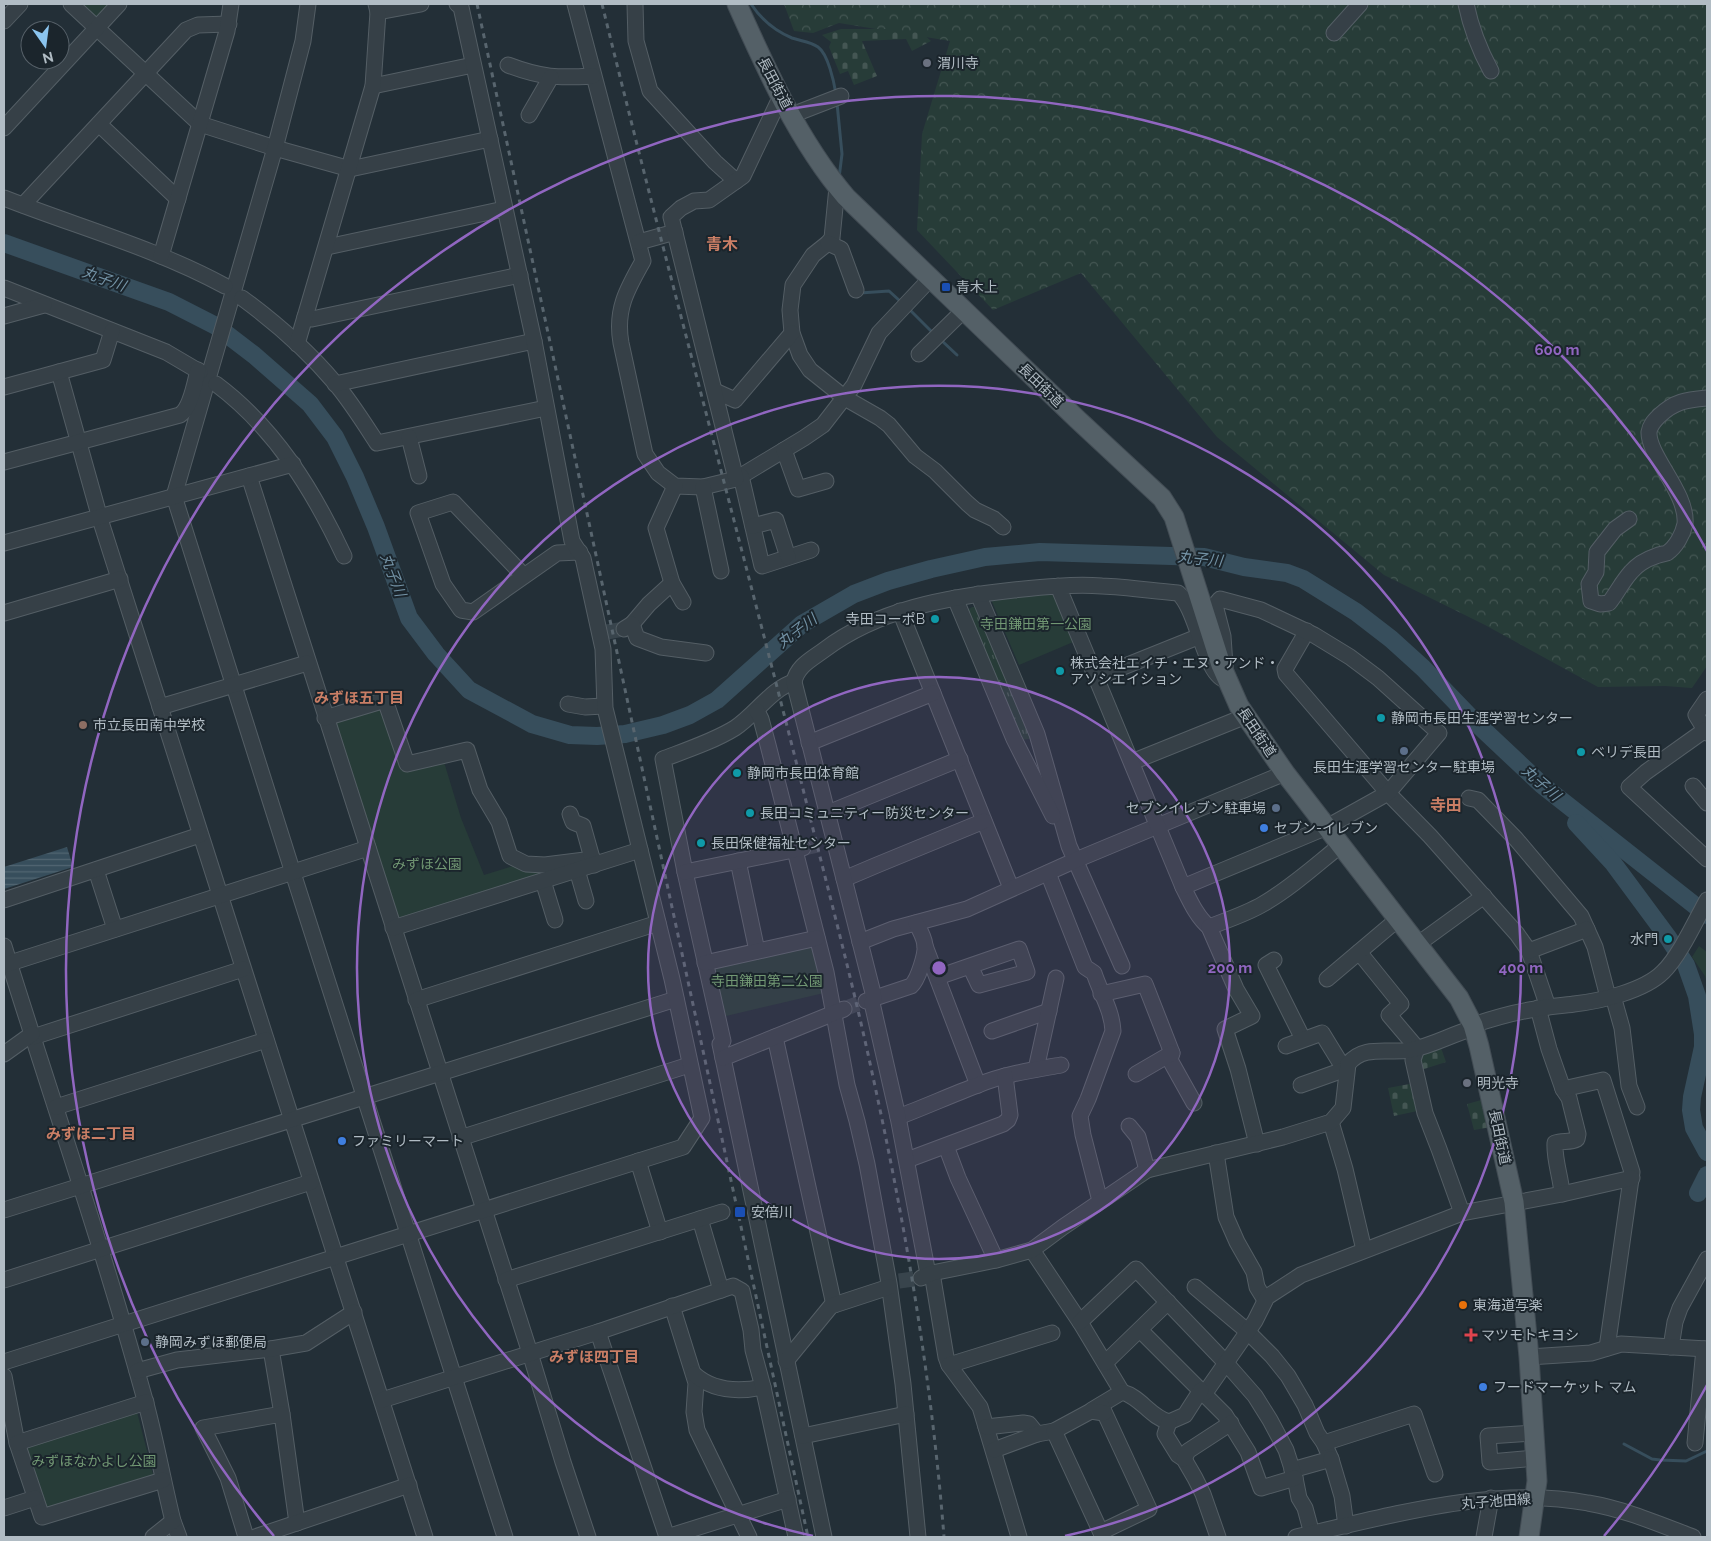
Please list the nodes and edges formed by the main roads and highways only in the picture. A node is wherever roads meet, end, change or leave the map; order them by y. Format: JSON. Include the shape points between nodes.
{"nodes":[{"id":1,"x":737,"y":4,"type":"edge"},
{"id":2,"x":1529,"y":1537,"type":"edge"}],
"edges":[{"from":1,"to":2,"type":"main road","name":"長田街道","via":[[770,76],[837,187],[1162,498],[1174,517],[1226,680],[1246,716],[1285,773],[1459,998],[1473,1026],[1514,1202],[1536,1458],[1536,1497]]}]}
